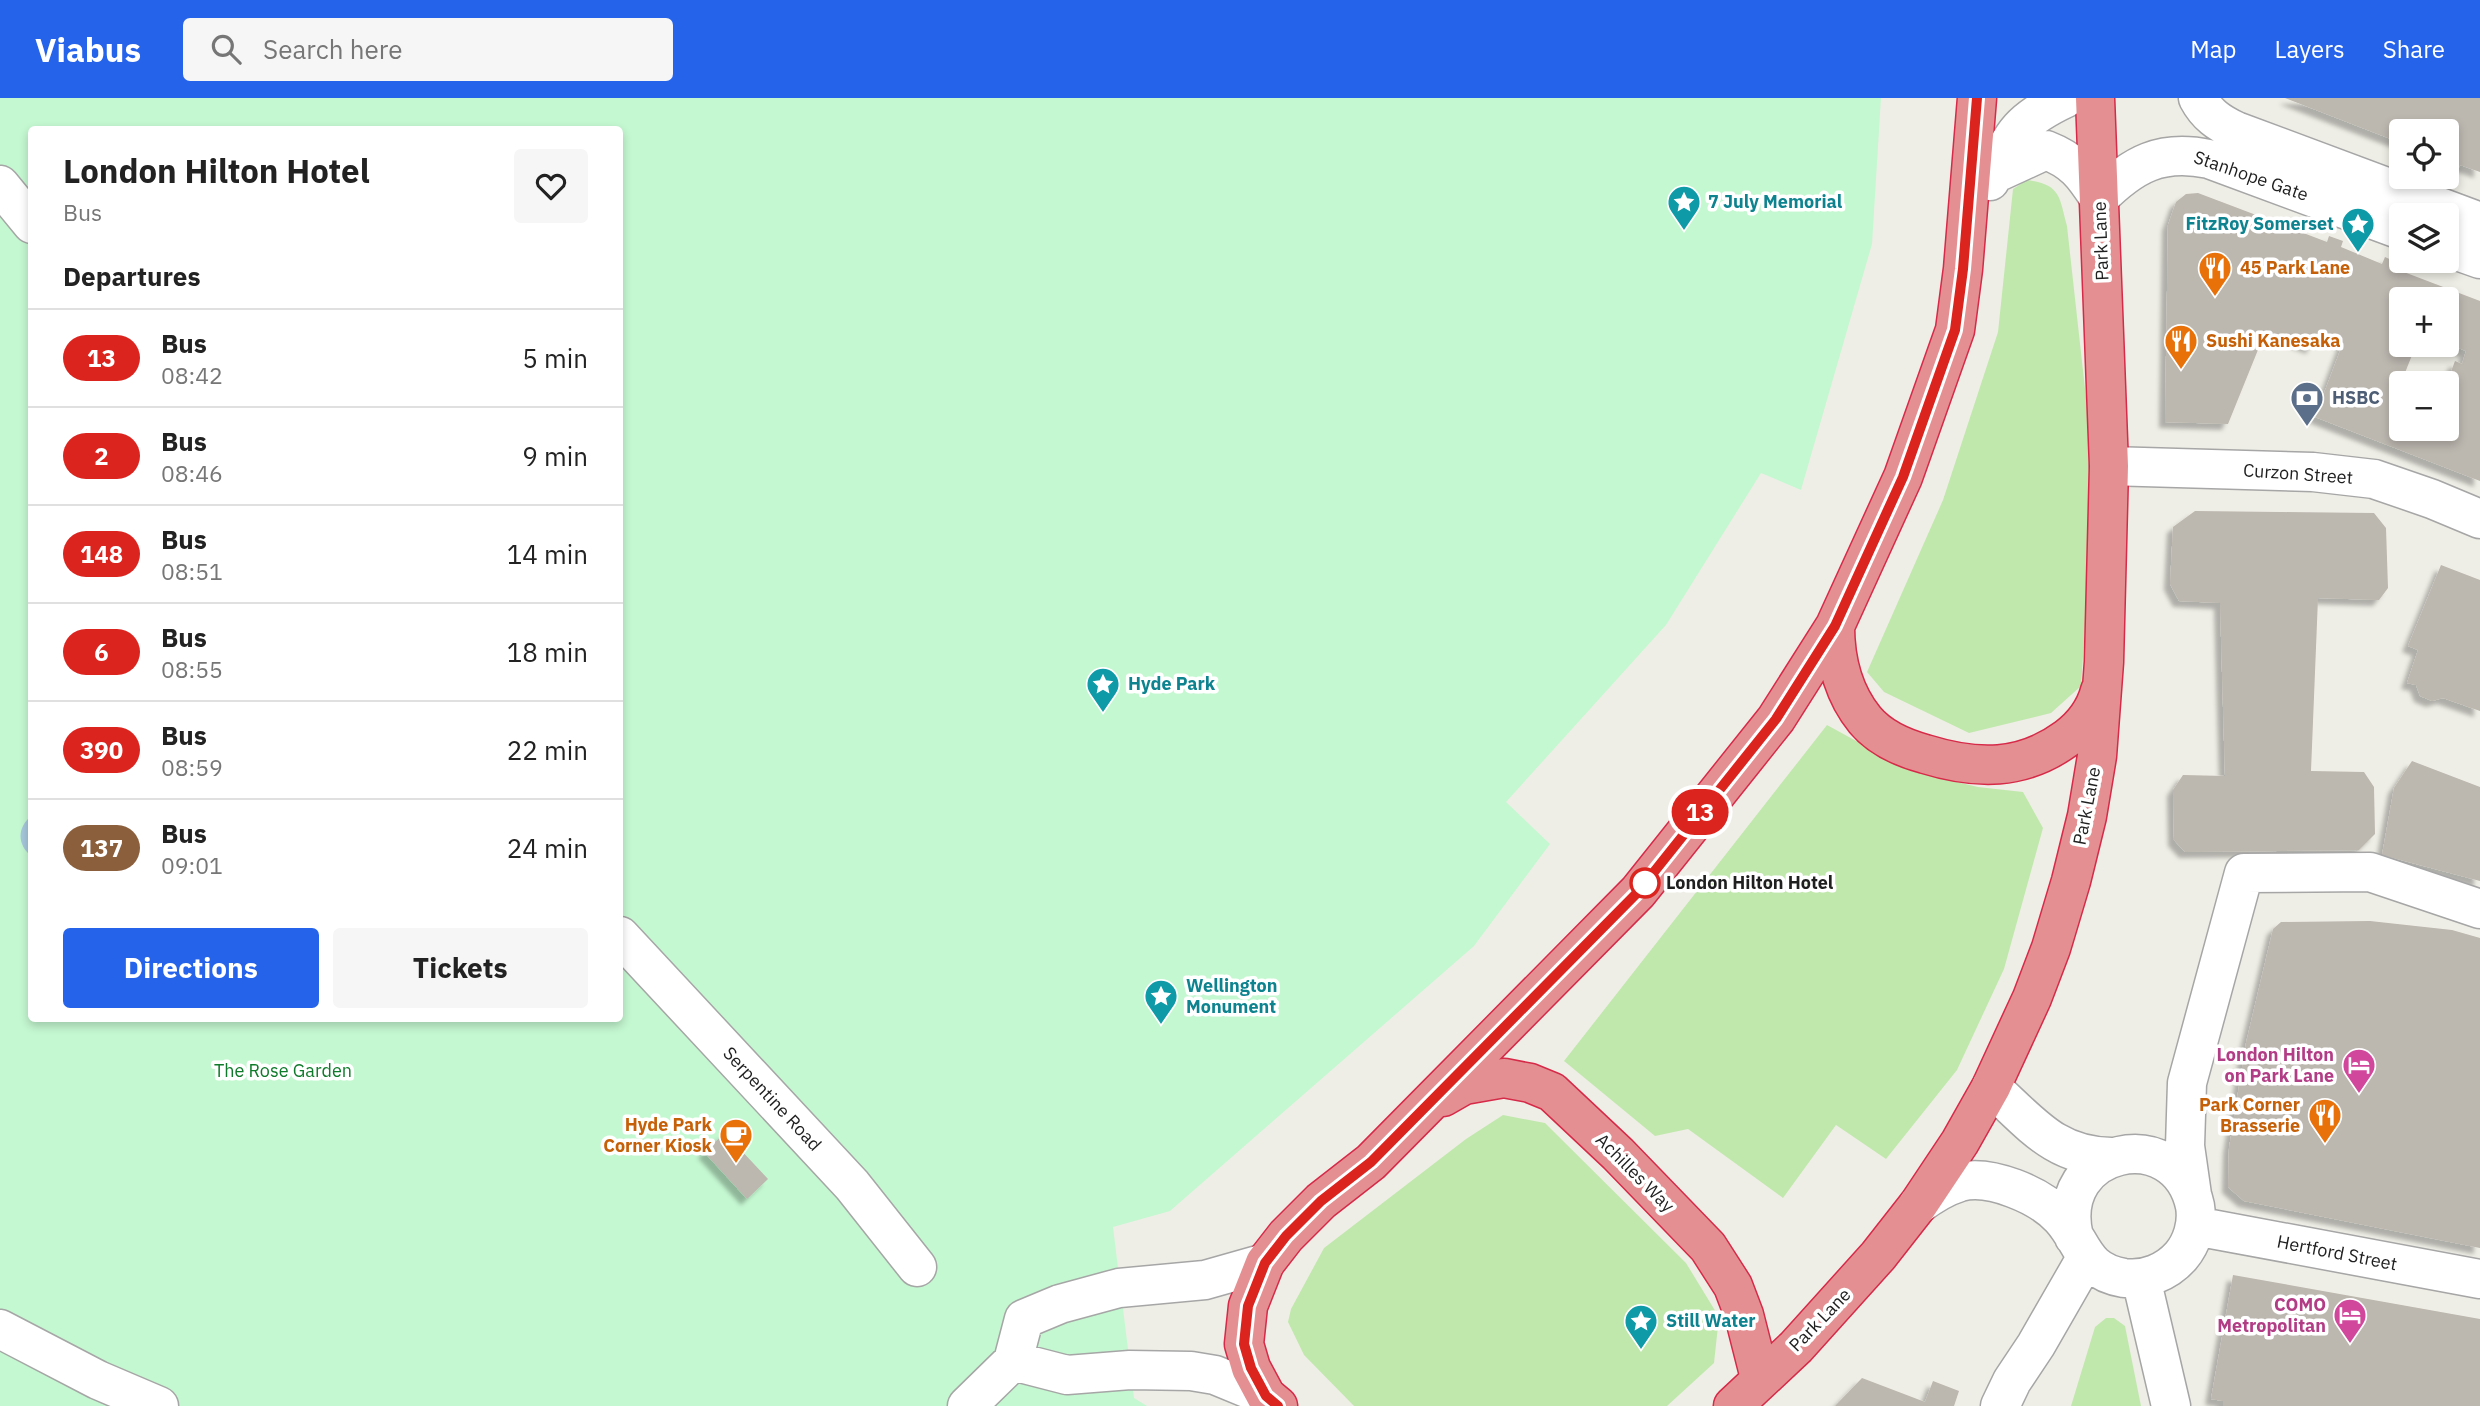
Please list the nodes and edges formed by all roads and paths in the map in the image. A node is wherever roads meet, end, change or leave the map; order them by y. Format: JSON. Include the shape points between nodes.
{"nodes":[{"id":1,"x":1977,"y":98,"type":"edge"},
{"id":2,"x":2066,"y":98,"type":"edge"},
{"id":3,"x":2095,"y":98,"type":"edge"},
{"id":4,"x":2198,"y":98,"type":"edge"},
{"id":5,"x":1994,"y":174,"type":"junction"},
{"id":6,"x":0,"y":185,"type":"edge"},
{"id":7,"x":2099,"y":198,"type":"junction"},
{"id":8,"x":28,"y":218,"type":"edge"},
{"id":9,"x":2480,"y":222,"type":"edge"},
{"id":10,"x":2389,"y":226,"type":"edge"},
{"id":11,"x":1966,"y":239,"type":"junction"},
{"id":12,"x":2459,"y":252,"type":"edge"},
{"id":13,"x":2480,"y":259,"type":"edge"},
{"id":14,"x":2109,"y":466,"type":"junction"},
{"id":15,"x":2480,"y":519,"type":"edge"},
{"id":16,"x":1835,"y":626,"type":"junction"},
{"id":17,"x":2103,"y":682,"type":"junction"},
{"id":18,"x":2480,"y":909,"type":"edge"},
{"id":19,"x":623,"y":939,"type":"edge"},
{"id":20,"x":2187,"y":1083,"type":"junction"},
{"id":21,"x":1991,"y":1087,"type":"junction"},
{"id":22,"x":1428,"y":1104,"type":"junction"},
{"id":23,"x":2120,"y":1155,"type":"junction"},
{"id":24,"x":1918,"y":1205,"type":"junction"},
{"id":25,"x":2194,"y":1212,"type":"junction"},
{"id":26,"x":2080,"y":1247,"type":"junction"},
{"id":27,"x":1265,"y":1263,"type":"junction"},
{"id":28,"x":917,"y":1267,"type":"dead end"},
{"id":29,"x":2141,"y":1278,"type":"junction"},
{"id":30,"x":2480,"y":1279,"type":"edge"},
{"id":31,"x":0,"y":1329,"type":"edge"},
{"id":32,"x":2036,"y":1345,"type":"junction"},
{"id":33,"x":1013,"y":1361,"type":"junction"},
{"id":34,"x":1760,"y":1378,"type":"junction"},
{"id":35,"x":1272,"y":1401,"type":"edge"},
{"id":36,"x":159,"y":1406,"type":"edge"},
{"id":37,"x":967,"y":1406,"type":"edge"},
{"id":38,"x":1733,"y":1406,"type":"edge"},
{"id":39,"x":2000,"y":1406,"type":"edge"},
{"id":40,"x":2030,"y":1406,"type":"edge"},
{"id":41,"x":2171,"y":1406,"type":"edge"}],
"edges":[{"from":1,"to":11,"type":"highway"},
{"from":2,"to":5,"type":"street","via":[[2024,123]]},
{"from":3,"to":7,"type":"highway","name":"Park Lane"},
{"from":4,"to":9,"type":"street","name":"Stanhope Gate","via":[[2217,121],[2236,131]]},
{"from":5,"to":7,"type":"street","via":[[2046,150],[2083,173]]},
{"from":5,"to":11,"type":"street"},
{"from":6,"to":8,"type":"street"},
{"from":7,"to":10,"type":"street","name":"Stanhope Gate","via":[[2139,166],[2186,154]]},
{"from":7,"to":14,"type":"highway","name":"Park Lane"},
{"from":11,"to":16,"type":"highway","via":[[1955,330],[1945,363],[1903,477]]},
{"from":12,"to":13,"type":"street"},
{"from":14,"to":15,"type":"street","name":"Curzon Street","via":[[2313,472],[2374,480]]},
{"from":14,"to":17,"type":"highway","name":"Park Lane"},
{"from":16,"to":17,"type":"highway","via":[[1841,676],[1867,722],[1886,738],[1941,759],[2004,765],[2031,759],[2055,747],[2088,717]]},
{"from":16,"to":22,"type":"highway","via":[[1776,719],[1638,892]]},
{"from":17,"to":21,"type":"highway","name":"Park Lane","via":[[2097,757],[2071,881],[2032,998]]},
{"from":18,"to":20,"type":"street","via":[[2370,872],[2244,873]]},
{"from":19,"to":28,"type":"street","name":"Serpentine Road","via":[[852,1185]]},
{"from":20,"to":23,"type":"street","via":[[2148,1135]]},
{"from":20,"to":25,"type":"street","via":[[2185,1146]]},
{"from":21,"to":23,"type":"street","via":[[2066,1149],[2092,1157]]},
{"from":21,"to":24,"type":"highway","name":"Park Lane"},
{"from":22,"to":27,"type":"highway","via":[[1371,1162],[1321,1201]]},
{"from":22,"to":34,"type":"highway","name":"Achilles Way","via":[[1464,1085],[1504,1078],[1552,1092],[1708,1247],[1741,1305]]},
{"from":23,"to":25,"type":"street","via":[[2145,1154],[2175,1169],[2186,1182]]},
{"from":23,"to":26,"type":"street","via":[[2093,1168],[2074,1194],[2070,1215]]},
{"from":24,"to":26,"type":"street","via":[[1963,1181],[2000,1185],[2049,1207],[2063,1219]]},
{"from":24,"to":34,"type":"highway","name":"Park Lane","via":[[1836,1304]]},
{"from":25,"to":29,"type":"street","via":[[2185,1251],[2177,1261]]},
{"from":25,"to":30,"type":"street","name":"Hertford Street"},
{"from":26,"to":29,"type":"street","via":[[2111,1275]]},
{"from":26,"to":32,"type":"street"},
{"from":27,"to":33,"type":"street","via":[[1205,1280],[1119,1288],[1060,1304],[1024,1319]]},
{"from":27,"to":35,"type":"highway","via":[[1248,1306],[1244,1344],[1251,1368]]},
{"from":29,"to":41,"type":"street"},
{"from":31,"to":36,"type":"street"},
{"from":32,"to":39,"type":"street"},
{"from":32,"to":40,"type":"street"},
{"from":33,"to":35,"type":"street","via":[[1066,1375],[1130,1370],[1215,1374]]},
{"from":33,"to":37,"type":"street"},
{"from":34,"to":38,"type":"highway","name":"Park Lane"}]}
